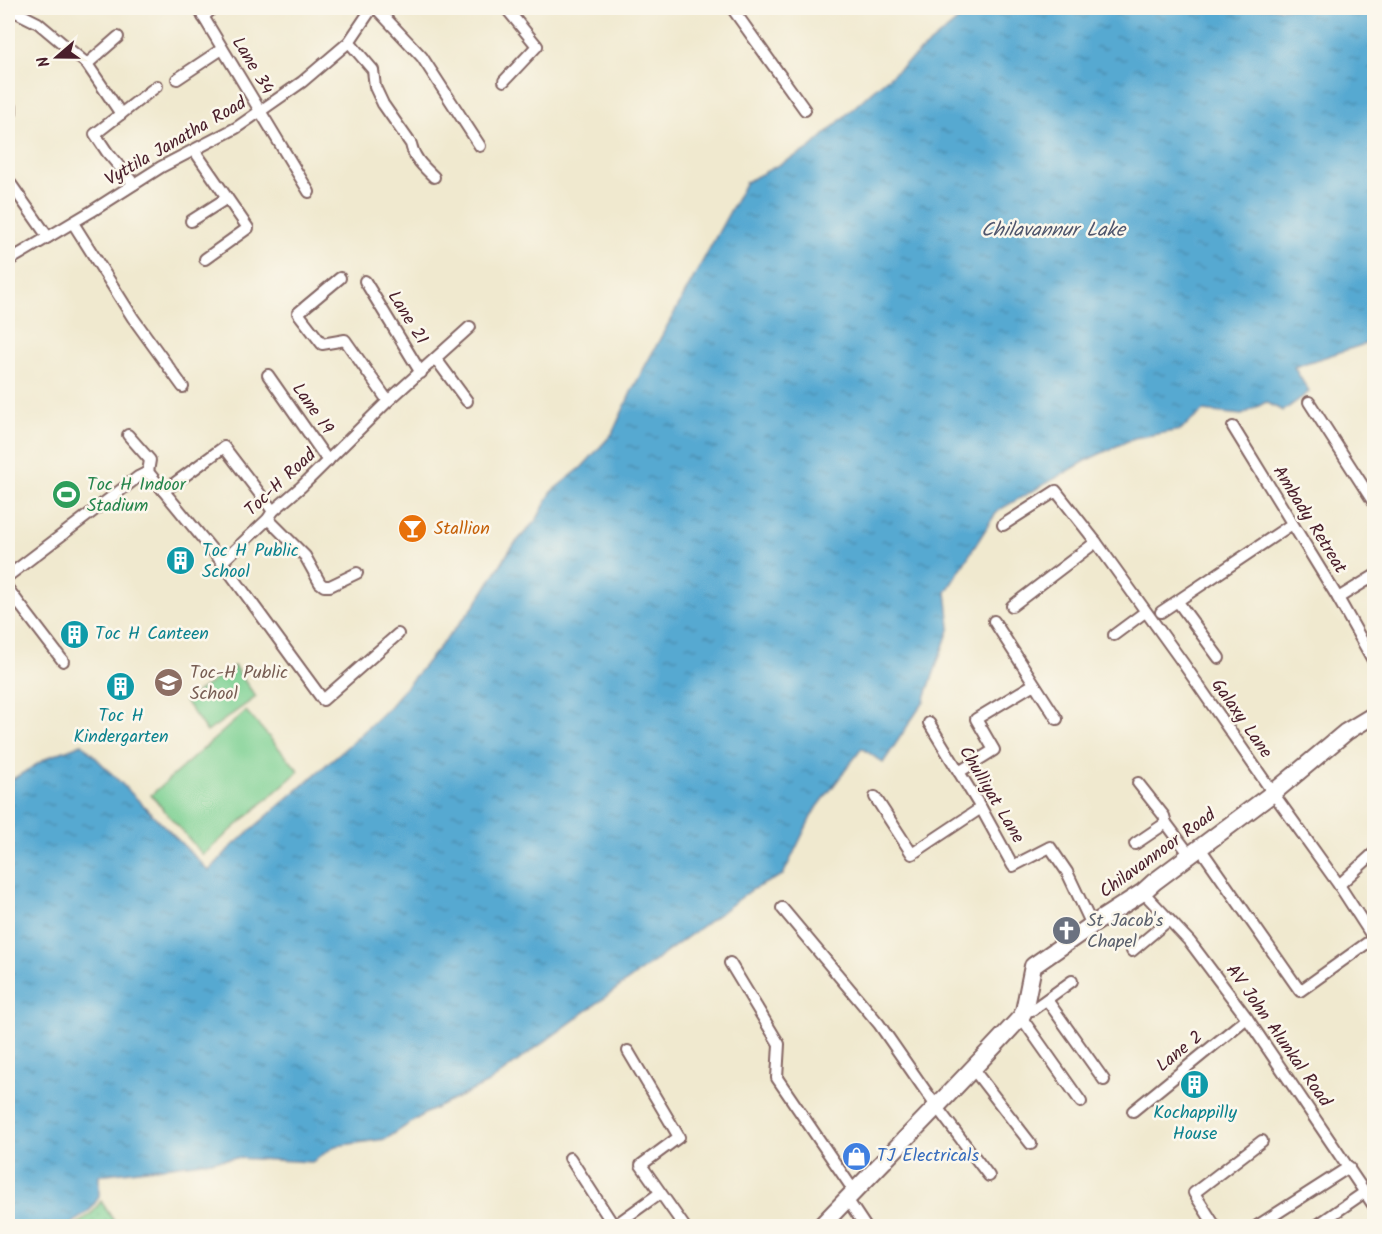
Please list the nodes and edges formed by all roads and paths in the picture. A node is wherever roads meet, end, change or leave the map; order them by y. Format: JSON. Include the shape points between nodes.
{"nodes":[{"id":1,"x":8,"y":8,"type":"edge"},
{"id":2,"x":213,"y":8,"type":"edge"},
{"id":3,"x":374,"y":8,"type":"edge"},
{"id":4,"x":506,"y":8,"type":"edge"},
{"id":5,"x":732,"y":8,"type":"edge"},
{"id":6,"x":201,"y":12,"type":"edge"},
{"id":7,"x":118,"y":37,"type":"dead end"},
{"id":8,"x":349,"y":42,"type":"junction"},
{"id":9,"x":222,"y":49,"type":"junction"},
{"id":10,"x":87,"y":64,"type":"junction"},
{"id":11,"x":177,"y":79,"type":"dead end"},
{"id":12,"x":504,"y":81,"type":"dead end"},
{"id":13,"x":157,"y":86,"type":"dead end"},
{"id":14,"x":8,"y":103,"type":"edge"},
{"id":15,"x":805,"y":110,"type":"dead end"},
{"id":16,"x":260,"y":111,"type":"junction"},
{"id":17,"x":121,"y":114,"type":"junction"},
{"id":18,"x":8,"y":117,"type":"edge"},
{"id":19,"x":480,"y":146,"type":"dead end"},
{"id":20,"x":194,"y":150,"type":"junction"},
{"id":21,"x":435,"y":177,"type":"dead end"},
{"id":22,"x":8,"y":180,"type":"edge"},
{"id":23,"x":134,"y":184,"type":"junction"},
{"id":24,"x":309,"y":192,"type":"dead end"},
{"id":25,"x":227,"y":198,"type":"junction"},
{"id":26,"x":191,"y":221,"type":"dead end"},
{"id":27,"x":73,"y":223,"type":"junction"},
{"id":28,"x":48,"y":237,"type":"junction"},
{"id":29,"x":205,"y":259,"type":"dead end"},
{"id":30,"x":8,"y":261,"type":"edge"},
{"id":31,"x":340,"y":278,"type":"dead end"},
{"id":32,"x":365,"y":281,"type":"dead end"},
{"id":33,"x":470,"y":327,"type":"dead end"},
{"id":34,"x":436,"y":359,"type":"junction"},
{"id":35,"x":421,"y":372,"type":"junction"},
{"id":36,"x":268,"y":375,"type":"dead end"},
{"id":37,"x":183,"y":387,"type":"dead end"},
{"id":38,"x":388,"y":401,"type":"junction"},
{"id":39,"x":467,"y":401,"type":"dead end"},
{"id":40,"x":1309,"y":402,"type":"dead end"},
{"id":41,"x":1233,"y":428,"type":"dead end"},
{"id":42,"x":128,"y":435,"type":"dead end"},
{"id":43,"x":328,"y":461,"type":"junction"},
{"id":44,"x":148,"y":472,"type":"junction"},
{"id":45,"x":164,"y":491,"type":"junction"},
{"id":46,"x":1374,"y":503,"type":"edge"},
{"id":47,"x":271,"y":515,"type":"junction"},
{"id":48,"x":1292,"y":524,"type":"junction"},
{"id":49,"x":1003,"y":525,"type":"dead end"},
{"id":50,"x":1096,"y":542,"type":"junction"},
{"id":51,"x":222,"y":562,"type":"junction"},
{"id":52,"x":357,"y":573,"type":"dead end"},
{"id":53,"x":8,"y":576,"type":"edge"},
{"id":54,"x":1374,"y":576,"type":"edge"},
{"id":55,"x":8,"y":589,"type":"edge"},
{"id":56,"x":1338,"y":598,"type":"junction"},
{"id":57,"x":1178,"y":602,"type":"junction"},
{"id":58,"x":1012,"y":606,"type":"dead end"},
{"id":59,"x":1145,"y":612,"type":"junction"},
{"id":60,"x":1161,"y":612,"type":"dead end"},
{"id":61,"x":994,"y":621,"type":"dead end"},
{"id":62,"x":398,"y":634,"type":"dead end"},
{"id":63,"x":1114,"y":635,"type":"dead end"},
{"id":64,"x":1219,"y":658,"type":"dead end"},
{"id":65,"x":63,"y":661,"type":"dead end"},
{"id":66,"x":1374,"y":662,"type":"edge"},
{"id":67,"x":1034,"y":684,"type":"junction"},
{"id":68,"x":1374,"y":715,"type":"edge"},
{"id":69,"x":1057,"y":720,"type":"dead end"},
{"id":70,"x":929,"y":723,"type":"dead end"},
{"id":71,"x":959,"y":772,"type":"junction"},
{"id":72,"x":1138,"y":783,"type":"dead end"},
{"id":73,"x":1273,"y":793,"type":"junction"},
{"id":74,"x":875,"y":797,"type":"dead end"},
{"id":75,"x":981,"y":808,"type":"junction"},
{"id":76,"x":1166,"y":824,"type":"junction"},
{"id":77,"x":1135,"y":844,"type":"dead end"},
{"id":78,"x":1195,"y":851,"type":"junction"},
{"id":79,"x":1374,"y":853,"type":"edge"},
{"id":80,"x":1339,"y":885,"type":"junction"},
{"id":81,"x":1143,"y":892,"type":"junction"},
{"id":82,"x":782,"y":908,"type":"dead end"},
{"id":83,"x":1169,"y":920,"type":"junction"},
{"id":84,"x":1092,"y":925,"type":"junction"},
{"id":85,"x":1374,"y":939,"type":"edge"},
{"id":86,"x":1132,"y":951,"type":"dead end"},
{"id":87,"x":730,"y":963,"type":"dead end"},
{"id":88,"x":1071,"y":981,"type":"dead end"},
{"id":89,"x":1047,"y":1000,"type":"junction"},
{"id":90,"x":1022,"y":1014,"type":"junction"},
{"id":91,"x":1247,"y":1018,"type":"junction"},
{"id":92,"x":628,"y":1051,"type":"dead end"},
{"id":93,"x":973,"y":1069,"type":"junction"},
{"id":94,"x":1104,"y":1080,"type":"dead end"},
{"id":95,"x":1081,"y":1102,"type":"dead end"},
{"id":96,"x":936,"y":1106,"type":"junction"},
{"id":97,"x":1133,"y":1111,"type":"dead end"},
{"id":98,"x":1262,"y":1141,"type":"dead end"},
{"id":99,"x":1031,"y":1143,"type":"dead end"},
{"id":100,"x":570,"y":1158,"type":"dead end"},
{"id":101,"x":1349,"y":1167,"type":"junction"},
{"id":102,"x":989,"y":1176,"type":"dead end"},
{"id":103,"x":660,"y":1192,"type":"junction"},
{"id":104,"x":1365,"y":1192,"type":"junction"},
{"id":105,"x":851,"y":1195,"type":"junction"},
{"id":106,"x":1374,"y":1206,"type":"edge"},
{"id":107,"x":614,"y":1227,"type":"edge"},
{"id":108,"x":684,"y":1227,"type":"edge"},
{"id":109,"x":821,"y":1227,"type":"edge"},
{"id":110,"x":865,"y":1227,"type":"edge"},
{"id":111,"x":1215,"y":1227,"type":"edge"},
{"id":112,"x":1257,"y":1227,"type":"edge"},
{"id":113,"x":1316,"y":1227,"type":"edge"}],
"edges":[{"from":1,"to":10,"type":"street","via":[[38,23]]},
{"from":2,"to":6,"type":"street"},
{"from":3,"to":8,"type":"street","name":"Vyttila Janatha Road"},
{"from":3,"to":19,"type":"street","via":[[422,57]]},
{"from":4,"to":12,"type":"street","via":[[537,46]]},
{"from":5,"to":15,"type":"street"},
{"from":6,"to":9,"type":"street","name":"Lane 34"},
{"from":7,"to":10,"type":"street"},
{"from":8,"to":16,"type":"street","name":"Vyttila Janatha Road"},
{"from":8,"to":21,"type":"street","via":[[373,70],[377,92],[417,160]]},
{"from":9,"to":11,"type":"street"},
{"from":9,"to":16,"type":"street","name":"Lane 34"},
{"from":10,"to":17,"type":"street"},
{"from":13,"to":17,"type":"street"},
{"from":14,"to":18,"type":"street"},
{"from":16,"to":20,"type":"street","name":"Vyttila Janatha Road","via":[[237,129]]},
{"from":16,"to":24,"type":"street","name":"Lane 34"},
{"from":17,"to":23,"type":"street","via":[[95,134]]},
{"from":20,"to":23,"type":"street","name":"Vyttila Janatha Road"},
{"from":20,"to":25,"type":"street"},
{"from":22,"to":28,"type":"street"},
{"from":23,"to":27,"type":"street","name":"Vyttila Janatha Road"},
{"from":25,"to":26,"type":"street"},
{"from":25,"to":29,"type":"street","via":[[248,228]]},
{"from":27,"to":28,"type":"street","name":"Vyttila Janatha Road"},
{"from":27,"to":37,"type":"street","via":[[133,318]]},
{"from":28,"to":30,"type":"street","name":"Vyttila Janatha Road"},
{"from":31,"to":38,"type":"street","via":[[298,313],[322,344],[345,340]]},
{"from":32,"to":35,"type":"street","name":"Lane 21"},
{"from":33,"to":34,"type":"street","name":"Toc-H Road"},
{"from":34,"to":35,"type":"street","name":"Toc-H Road"},
{"from":34,"to":39,"type":"street"},
{"from":35,"to":38,"type":"street","name":"Toc-H Road"},
{"from":36,"to":43,"type":"street","name":"Lane 19"},
{"from":38,"to":43,"type":"street","name":"Toc-H Road"},
{"from":40,"to":46,"type":"street"},
{"from":41,"to":48,"type":"street","name":"Ambady Retreat"},
{"from":42,"to":44,"type":"street","via":[[150,460]]},
{"from":43,"to":47,"type":"street","name":"Toc-H Road"},
{"from":44,"to":45,"type":"street"},
{"from":44,"to":53,"type":"street"},
{"from":45,"to":47,"type":"street","via":[[224,447]]},
{"from":45,"to":51,"type":"street"},
{"from":47,"to":51,"type":"street","name":"Toc-H Road"},
{"from":47,"to":52,"type":"street","via":[[324,586]]},
{"from":48,"to":56,"type":"street","name":"Ambady Retreat"},
{"from":48,"to":57,"type":"street"},
{"from":49,"to":50,"type":"street","name":"Galaxy Lane","via":[[1056,491]]},
{"from":50,"to":58,"type":"street"},
{"from":50,"to":59,"type":"street","name":"Galaxy Lane"},
{"from":51,"to":62,"type":"street","via":[[323,700]]},
{"from":54,"to":56,"type":"street"},
{"from":55,"to":65,"type":"street"},
{"from":56,"to":66,"type":"street","name":"Ambady Retreat"},
{"from":57,"to":60,"type":"street"},
{"from":57,"to":64,"type":"street"},
{"from":59,"to":63,"type":"street"},
{"from":59,"to":73,"type":"street","name":"Galaxy Lane"},
{"from":61,"to":67,"type":"street"},
{"from":67,"to":69,"type":"street"},
{"from":67,"to":71,"type":"street","via":[[976,719],[994,750]]},
{"from":68,"to":73,"type":"street","name":"Chilavannoor Road","via":[[1346,732]]},
{"from":70,"to":71,"type":"street","name":"Chulliyat Lane"},
{"from":71,"to":75,"type":"street","name":"Chulliyat Lane"},
{"from":72,"to":76,"type":"street"},
{"from":73,"to":78,"type":"street","name":"Chilavannoor Road"},
{"from":73,"to":80,"type":"street","name":"Galaxy Lane"},
{"from":74,"to":75,"type":"street","via":[[912,854]]},
{"from":75,"to":84,"type":"street","name":"Chulliyat Lane","via":[[1013,866],[1050,847],[1067,872]]},
{"from":76,"to":77,"type":"street"},
{"from":76,"to":78,"type":"street"},
{"from":78,"to":81,"type":"street","name":"Chilavannoor Road"},
{"from":78,"to":85,"type":"street","via":[[1300,991]]},
{"from":79,"to":80,"type":"street"},
{"from":80,"to":85,"type":"street","name":"Galaxy Lane"},
{"from":81,"to":83,"type":"street","name":"AV John Alunkal Road"},
{"from":81,"to":84,"type":"street","name":"Chilavannoor Road"},
{"from":82,"to":96,"type":"street","via":[[879,1023]]},
{"from":83,"to":86,"type":"street"},
{"from":83,"to":91,"type":"street","name":"AV John Alunkal Road"},
{"from":84,"to":90,"type":"street","name":"Chilavannoor Road","via":[[1033,966]]},
{"from":87,"to":105,"type":"street","via":[[779,1044],[777,1078]]},
{"from":88,"to":89,"type":"street"},
{"from":89,"to":90,"type":"street"},
{"from":89,"to":94,"type":"street"},
{"from":90,"to":93,"type":"street"},
{"from":90,"to":95,"type":"street"},
{"from":91,"to":97,"type":"street","name":"Lane 2"},
{"from":91,"to":101,"type":"street","name":"AV John Alunkal Road"},
{"from":92,"to":103,"type":"street","via":[[679,1137],[641,1166]]},
{"from":93,"to":96,"type":"street"},
{"from":93,"to":99,"type":"street"},
{"from":96,"to":102,"type":"street"},
{"from":96,"to":105,"type":"street"},
{"from":98,"to":111,"type":"street","via":[[1194,1193]]},
{"from":100,"to":107,"type":"street"},
{"from":101,"to":104,"type":"street","name":"AV John Alunkal Road"},
{"from":101,"to":112,"type":"street"},
{"from":103,"to":107,"type":"street"},
{"from":103,"to":108,"type":"street"},
{"from":104,"to":106,"type":"street","name":"AV John Alunkal Road"},
{"from":104,"to":113,"type":"street"},
{"from":105,"to":109,"type":"street"},
{"from":105,"to":110,"type":"street"}]}
